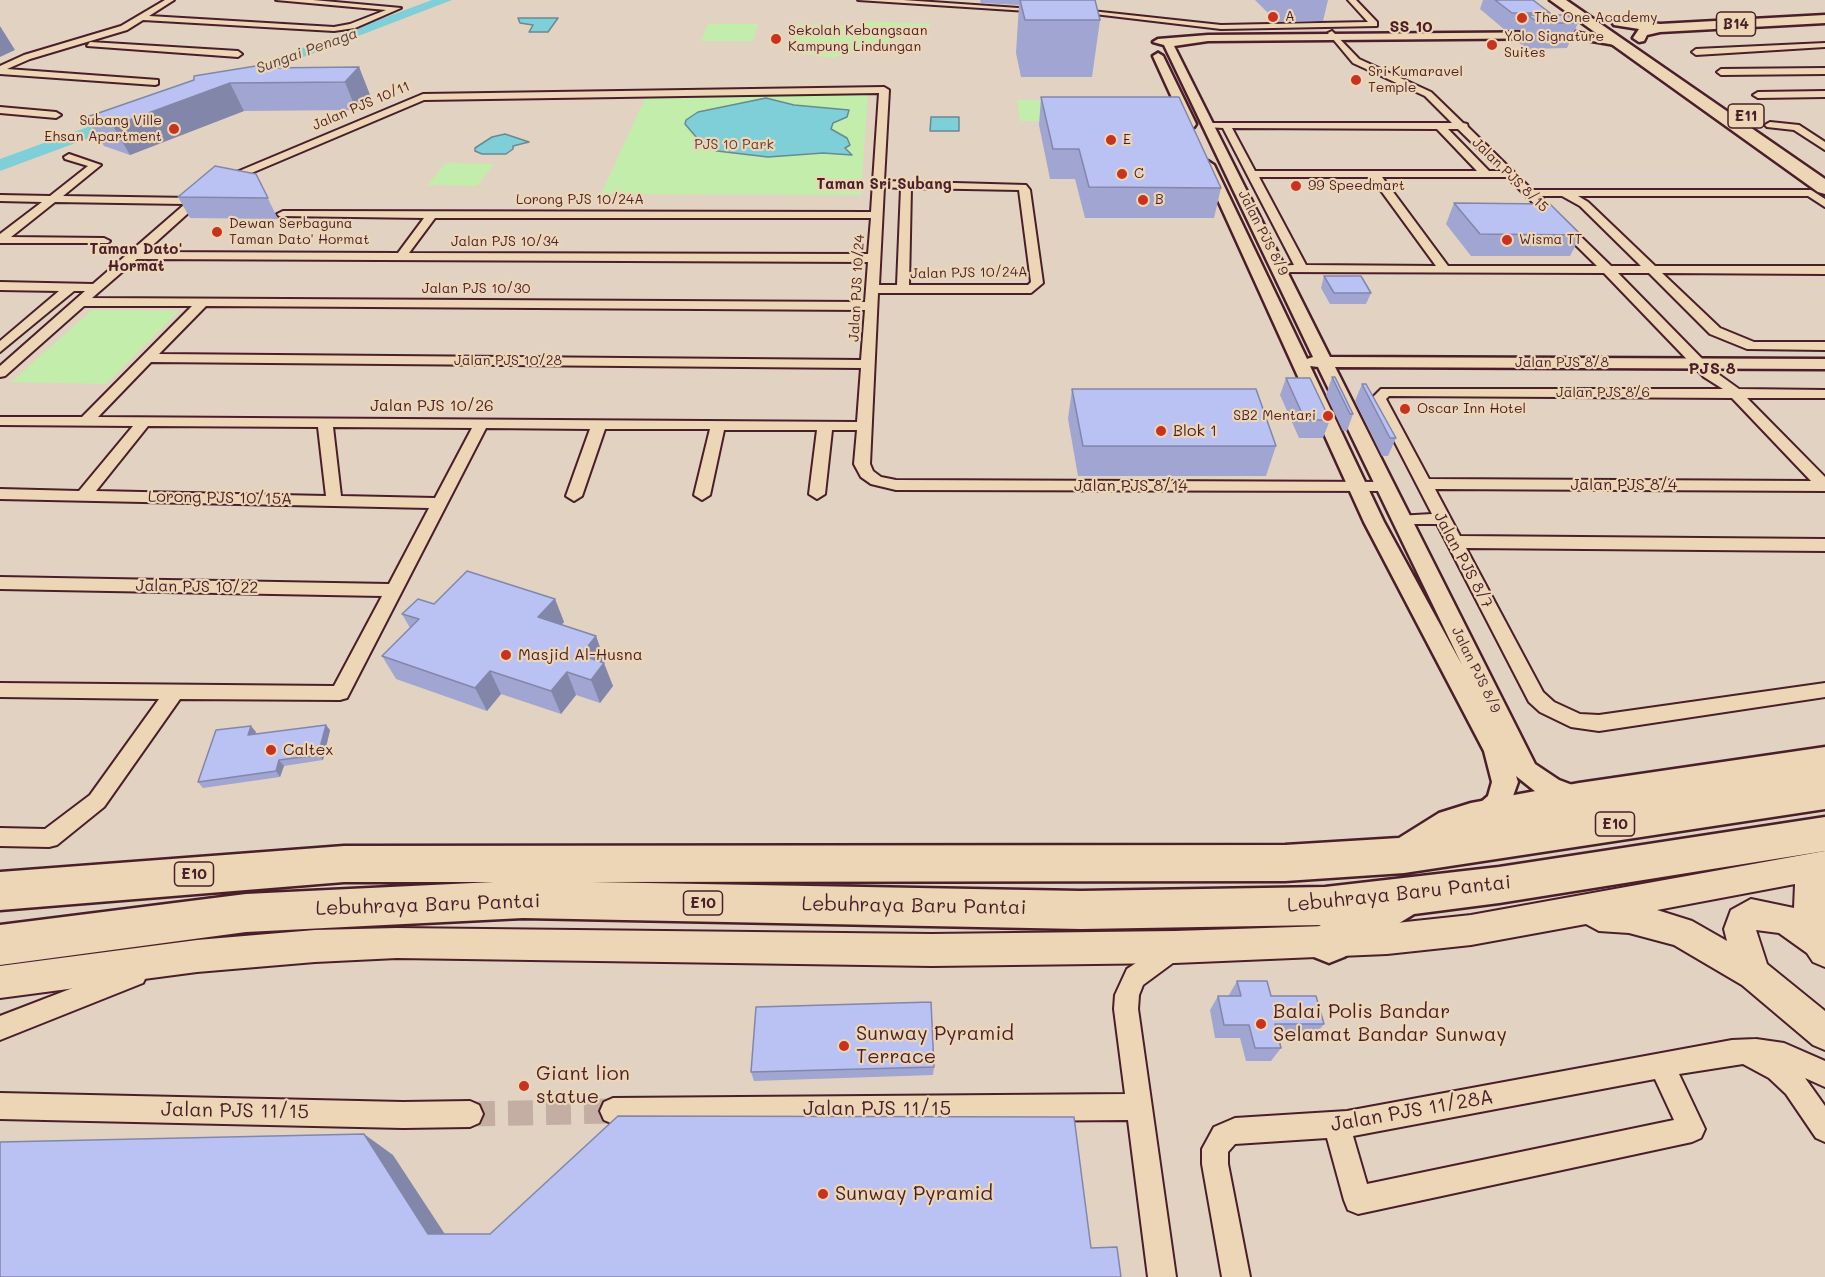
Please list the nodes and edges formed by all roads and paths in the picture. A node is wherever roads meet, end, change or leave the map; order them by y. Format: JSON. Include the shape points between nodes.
{"nodes":[{"id":1,"x":170,"y":0,"type":"edge"},
{"id":2,"x":280,"y":0,"type":"edge"},
{"id":3,"x":862,"y":0,"type":"edge"},
{"id":4,"x":1352,"y":0,"type":"edge"},
{"id":5,"x":1557,"y":0,"type":"edge"},
{"id":6,"x":1566,"y":0,"type":"edge"},
{"id":7,"x":1574,"y":0,"type":"edge"},
{"id":8,"x":1050,"y":10,"type":"edge"},
{"id":9,"x":1061,"y":11,"type":"edge"},
{"id":10,"x":1604,"y":12,"type":"dead end"},
{"id":11,"x":144,"y":18,"type":"junction"},
{"id":12,"x":1825,"y":18,"type":"edge"},
{"id":13,"x":1618,"y":22,"type":"junction"},
{"id":14,"x":1594,"y":26,"type":"junction"},
{"id":15,"x":1660,"y":28,"type":"junction"},
{"id":16,"x":1244,"y":30,"type":"junction"},
{"id":17,"x":1339,"y":35,"type":"junction"},
{"id":18,"x":1639,"y":38,"type":"junction"},
{"id":19,"x":1156,"y":42,"type":"junction"},
{"id":20,"x":1173,"y":42,"type":"junction"},
{"id":21,"x":1615,"y":42,"type":"junction"},
{"id":22,"x":77,"y":43,"type":"junction"},
{"id":23,"x":1825,"y":45,"type":"edge"},
{"id":24,"x":1696,"y":52,"type":"dead end"},
{"id":25,"x":237,"y":54,"type":"dead end"},
{"id":26,"x":1663,"y":60,"type":"junction"},
{"id":27,"x":0,"y":70,"type":"edge"},
{"id":28,"x":1825,"y":71,"type":"edge"},
{"id":29,"x":1713,"y":80,"type":"dead end"},
{"id":30,"x":155,"y":82,"type":"dead end"},
{"id":31,"x":1172,"y":86,"type":"junction"},
{"id":32,"x":1190,"y":86,"type":"junction"},
{"id":33,"x":884,"y":90,"type":"joint"},
{"id":34,"x":1758,"y":95,"type":"dead end"},
{"id":35,"x":1822,"y":96,"type":"edge"},
{"id":36,"x":0,"y":110,"type":"edge"},
{"id":37,"x":1716,"y":112,"type":"junction"},
{"id":38,"x":1752,"y":112,"type":"dead end"},
{"id":39,"x":56,"y":115,"type":"dead end"},
{"id":40,"x":1449,"y":116,"type":"junction"},
{"id":41,"x":1206,"y":120,"type":"junction"},
{"id":42,"x":1226,"y":125,"type":"junction"},
{"id":43,"x":1440,"y":126,"type":"junction"},
{"id":44,"x":1460,"y":126,"type":"junction"},
{"id":45,"x":1474,"y":126,"type":"junction"},
{"id":46,"x":1767,"y":131,"type":"junction"},
{"id":47,"x":1194,"y":133,"type":"edge"},
{"id":48,"x":1825,"y":147,"type":"edge"},
{"id":49,"x":1202,"y":152,"type":"edge"},
{"id":50,"x":69,"y":157,"type":"dead end"},
{"id":51,"x":1825,"y":161,"type":"edge"},
{"id":52,"x":1825,"y":169,"type":"edge"},
{"id":53,"x":1252,"y":174,"type":"junction"},
{"id":54,"x":1374,"y":174,"type":"junction"},
{"id":55,"x":1486,"y":174,"type":"junction"},
{"id":56,"x":1509,"y":174,"type":"junction"},
{"id":57,"x":1825,"y":181,"type":"edge"},
{"id":58,"x":879,"y":184,"type":"junction"},
{"id":59,"x":906,"y":184,"type":"junction"},
{"id":60,"x":1825,"y":188,"type":"edge"},
{"id":61,"x":1529,"y":193,"type":"junction"},
{"id":62,"x":1543,"y":193,"type":"junction"},
{"id":63,"x":1564,"y":193,"type":"junction"},
{"id":64,"x":1591,"y":193,"type":"junction"},
{"id":65,"x":0,"y":198,"type":"edge"},
{"id":66,"x":53,"y":199,"type":"junction"},
{"id":67,"x":196,"y":201,"type":"junction"},
{"id":68,"x":1584,"y":204,"type":"junction"},
{"id":69,"x":1825,"y":204,"type":"edge"},
{"id":70,"x":283,"y":214,"type":"dead end"},
{"id":71,"x":432,"y":214,"type":"junction"},
{"id":72,"x":877,"y":215,"type":"junction"},
{"id":73,"x":0,"y":240,"type":"edge"},
{"id":74,"x":104,"y":241,"type":"dead end"},
{"id":75,"x":135,"y":255,"type":"junction"},
{"id":76,"x":401,"y":256,"type":"junction"},
{"id":77,"x":874,"y":258,"type":"junction"},
{"id":78,"x":1648,"y":267,"type":"junction"},
{"id":79,"x":1280,"y":269,"type":"junction"},
{"id":80,"x":1302,"y":269,"type":"junction"},
{"id":81,"x":1444,"y":269,"type":"junction"},
{"id":82,"x":1608,"y":270,"type":"junction"},
{"id":83,"x":1624,"y":270,"type":"junction"},
{"id":84,"x":1825,"y":270,"type":"edge"},
{"id":85,"x":0,"y":286,"type":"edge"},
{"id":86,"x":70,"y":288,"type":"junction"},
{"id":87,"x":97,"y":288,"type":"junction"},
{"id":88,"x":872,"y":289,"type":"junction"},
{"id":89,"x":903,"y":289,"type":"junction"},
{"id":90,"x":81,"y":302,"type":"junction"},
{"id":91,"x":202,"y":303,"type":"junction"},
{"id":92,"x":871,"y":306,"type":"junction"},
{"id":93,"x":1825,"y":346,"type":"edge"},
{"id":94,"x":0,"y":348,"type":"edge"},
{"id":95,"x":149,"y":358,"type":"junction"},
{"id":96,"x":868,"y":364,"type":"junction"},
{"id":97,"x":1825,"y":364,"type":"edge"},
{"id":98,"x":1302,"y":367,"type":"junction"},
{"id":99,"x":1329,"y":367,"type":"junction"},
{"id":100,"x":0,"y":373,"type":"edge"},
{"id":101,"x":1825,"y":374,"type":"edge"},
{"id":102,"x":1719,"y":376,"type":"junction"},
{"id":103,"x":1381,"y":394,"type":"joint"},
{"id":104,"x":1825,"y":394,"type":"edge"},
{"id":105,"x":0,"y":422,"type":"edge"},
{"id":106,"x":85,"y":422,"type":"junction"},
{"id":107,"x":144,"y":422,"type":"junction"},
{"id":108,"x":325,"y":423,"type":"junction"},
{"id":109,"x":481,"y":424,"type":"junction"},
{"id":110,"x":599,"y":425,"type":"junction"},
{"id":111,"x":718,"y":426,"type":"junction"},
{"id":112,"x":825,"y":426,"type":"junction"},
{"id":113,"x":864,"y":426,"type":"junction"},
{"id":114,"x":876,"y":480,"type":"joint"},
{"id":115,"x":1423,"y":484,"type":"junction"},
{"id":116,"x":1825,"y":486,"type":"edge"},
{"id":117,"x":1358,"y":487,"type":"junction"},
{"id":118,"x":1387,"y":487,"type":"junction"},
{"id":119,"x":0,"y":494,"type":"edge"},
{"id":120,"x":817,"y":494,"type":"dead end"},
{"id":121,"x":702,"y":495,"type":"dead end"},
{"id":122,"x":83,"y":496,"type":"junction"},
{"id":123,"x":574,"y":496,"type":"dead end"},
{"id":124,"x":334,"y":501,"type":"junction"},
{"id":125,"x":441,"y":503,"type":"junction"},
{"id":126,"x":1441,"y":519,"type":"junction"},
{"id":127,"x":1404,"y":520,"type":"junction"},
{"id":128,"x":1453,"y":542,"type":"junction"},
{"id":129,"x":1825,"y":545,"type":"edge"},
{"id":130,"x":0,"y":583,"type":"edge"},
{"id":131,"x":395,"y":590,"type":"junction"},
{"id":132,"x":0,"y":690,"type":"edge"},
{"id":133,"x":1825,"y":690,"type":"edge"},
{"id":134,"x":175,"y":692,"type":"junction"},
{"id":135,"x":1825,"y":762,"type":"edge"},
{"id":136,"x":1825,"y":793,"type":"edge"},
{"id":137,"x":1579,"y":799,"type":"junction"},
{"id":138,"x":1481,"y":818,"type":"junction"},
{"id":139,"x":0,"y":837,"type":"edge"},
{"id":140,"x":1404,"y":855,"type":"junction"},
{"id":141,"x":1823,"y":855,"type":"edge"},
{"id":142,"x":0,"y":891,"type":"edge"},
{"id":143,"x":1408,"y":897,"type":"junction"},
{"id":144,"x":1566,"y":913,"type":"junction"},
{"id":145,"x":1825,"y":940,"type":"edge"},
{"id":146,"x":1329,"y":943,"type":"junction"},
{"id":147,"x":0,"y":945,"type":"edge"},
{"id":148,"x":1175,"y":947,"type":"junction"},
{"id":149,"x":1825,"y":951,"type":"edge"},
{"id":150,"x":196,"y":956,"type":"junction"},
{"id":151,"x":1754,"y":974,"type":"junction"},
{"id":152,"x":0,"y":982,"type":"edge"},
{"id":153,"x":0,"y":1028,"type":"edge"},
{"id":154,"x":1825,"y":1033,"type":"edge"},
{"id":155,"x":1744,"y":1052,"type":"junction"},
{"id":156,"x":1661,"y":1065,"type":"junction"},
{"id":157,"x":1825,"y":1074,"type":"edge"},
{"id":158,"x":0,"y":1106,"type":"edge"},
{"id":159,"x":1140,"y":1107,"type":"junction"},
{"id":160,"x":613,"y":1111,"type":"tunnel mouth"},
{"id":161,"x":470,"y":1114,"type":"tunnel mouth"},
{"id":162,"x":1337,"y":1126,"type":"junction"},
{"id":163,"x":1825,"y":1129,"type":"edge"},
{"id":164,"x":1162,"y":1277,"type":"edge"},
{"id":165,"x":1236,"y":1277,"type":"edge"}],
"edges":[{"from":1,"to":11,"type":"street"},
{"from":2,"to":11,"type":"street","via":[[397,8],[344,28]]},
{"from":3,"to":8,"type":"street"},
{"from":4,"to":16,"type":"street","via":[[1374,24]]},
{"from":5,"to":14,"type":"highway"},
{"from":6,"to":26,"type":"highway","number":"E11"},
{"from":7,"to":26,"type":"highway","number":"E11"},
{"from":9,"to":16,"type":"street","via":[[1115,11]]},
{"from":10,"to":13,"type":"highway"},
{"from":11,"to":22,"type":"street"},
{"from":12,"to":15,"type":"main road","number":"B14"},
{"from":13,"to":15,"type":"main road","number":"B14"},
{"from":13,"to":18,"type":"highway"},
{"from":14,"to":17,"type":"street","via":[[1578,30]]},
{"from":14,"to":21,"type":"highway"},
{"from":15,"to":18,"type":"main road","number":"B14","via":[[1641,32]]},
{"from":16,"to":17,"type":"street"},
{"from":16,"to":19,"type":"street","via":[[1181,34]]},
{"from":17,"to":20,"type":"street"},
{"from":17,"to":21,"type":"street","via":[[1584,35]]},
{"from":17,"to":40,"type":"street","name":"Jalan PJS 8/15","via":[[1356,61],[1428,94]]},
{"from":17,"to":45,"type":"street","name":"Jalan PJS 8/15","via":[[1368,62],[1442,94]]},
{"from":18,"to":26,"type":"highway"},
{"from":19,"to":20,"type":"street"},
{"from":19,"to":31,"type":"street"},
{"from":20,"to":32,"type":"street","name":"Jalan PJS 8/9","via":[[1169,45]]},
{"from":21,"to":37,"type":"highway"},
{"from":22,"to":25,"type":"street"},
{"from":22,"to":27,"type":"street","via":[[27,57]]},
{"from":23,"to":24,"type":"street"},
{"from":26,"to":46,"type":"highway","number":"E11"},
{"from":26,"to":52,"type":"highway","number":"E11"},
{"from":27,"to":30,"type":"street"},
{"from":28,"to":29,"type":"street"},
{"from":31,"to":32,"type":"street"},
{"from":31,"to":47,"type":"street"},
{"from":32,"to":41,"type":"street","name":"Jalan PJS 8/9"},
{"from":33,"to":58,"type":"street","name":"Jalan PJS 10/24"},
{"from":33,"to":67,"type":"street","name":"Jalan PJS 10/11","via":[[423,97],[217,184]]},
{"from":34,"to":35,"type":"street"},
{"from":36,"to":39,"type":"street"},
{"from":37,"to":46,"type":"highway"},
{"from":37,"to":60,"type":"highway"},
{"from":38,"to":46,"type":"highway"},
{"from":40,"to":41,"type":"street"},
{"from":40,"to":44,"type":"street","name":"Jalan PJS 8/15"},
{"from":41,"to":42,"type":"street"},
{"from":41,"to":79,"type":"street","name":"Jalan PJS 8/9"},
{"from":42,"to":43,"type":"street"},
{"from":42,"to":53,"type":"street"},
{"from":43,"to":44,"type":"street"},
{"from":43,"to":55,"type":"street"},
{"from":44,"to":45,"type":"street"},
{"from":44,"to":56,"type":"street","name":"Jalan PJS 8/15"},
{"from":45,"to":62,"type":"street","name":"Jalan PJS 8/15"},
{"from":46,"to":48,"type":"street","via":[[1796,127]]},
{"from":46,"to":51,"type":"highway"},
{"from":46,"to":57,"type":"highway","number":"E11"},
{"from":49,"to":98,"type":"street","name":"Jalan PJS 8/9"},
{"from":50,"to":66,"type":"street","via":[[96,165]]},
{"from":53,"to":54,"type":"street"},
{"from":53,"to":80,"type":"street"},
{"from":54,"to":55,"type":"street"},
{"from":54,"to":81,"type":"street"},
{"from":55,"to":56,"type":"street"},
{"from":56,"to":61,"type":"street","name":"Jalan PJS 8/15"},
{"from":58,"to":59,"type":"street","name":"Jalan PJS 10/24A"},
{"from":58,"to":72,"type":"street","name":"Jalan PJS 10/24"},
{"from":59,"to":89,"type":"street"},
{"from":59,"to":89,"type":"street","name":"Jalan PJS 10/24A","via":[[1022,187],[1037,283],[1031,289]]},
{"from":61,"to":62,"type":"street"},
{"from":61,"to":82,"type":"street","name":"Jalan PJS 8/15"},
{"from":62,"to":63,"type":"street"},
{"from":62,"to":83,"type":"street","name":"Jalan PJS 8/15"},
{"from":63,"to":64,"type":"street"},
{"from":63,"to":68,"type":"street"},
{"from":64,"to":68,"type":"street"},
{"from":64,"to":69,"type":"street","via":[[1811,193]]},
{"from":65,"to":66,"type":"street"},
{"from":66,"to":67,"type":"street"},
{"from":66,"to":73,"type":"street"},
{"from":67,"to":75,"type":"street","name":"Jalan PJS 10/11"},
{"from":68,"to":78,"type":"street"},
{"from":70,"to":71,"type":"street","name":"Lorong PJS 10/24A"},
{"from":71,"to":72,"type":"street","name":"Lorong PJS 10/24A"},
{"from":71,"to":76,"type":"street"},
{"from":72,"to":77,"type":"street","name":"Jalan PJS 10/24"},
{"from":73,"to":74,"type":"street"},
{"from":75,"to":76,"type":"street","name":"Jalan PJS 10/34"},
{"from":75,"to":87,"type":"street","name":"Jalan PJS 10/11"},
{"from":76,"to":77,"type":"street","name":"Jalan PJS 10/34"},
{"from":77,"to":88,"type":"street","name":"Jalan PJS 10/24"},
{"from":78,"to":83,"type":"street"},
{"from":78,"to":84,"type":"street"},
{"from":78,"to":93,"type":"street","via":[[1715,331],[1752,346]]},
{"from":79,"to":80,"type":"street"},
{"from":79,"to":99,"type":"street","name":"Jalan PJS 8/9"},
{"from":80,"to":81,"type":"street"},
{"from":81,"to":82,"type":"street"},
{"from":82,"to":83,"type":"street"},
{"from":82,"to":102,"type":"street","name":"Jalan PJS 8/15"},
{"from":83,"to":102,"type":"street","name":"Jalan PJS 8/15"},
{"from":85,"to":86,"type":"street"},
{"from":86,"to":87,"type":"street"},
{"from":86,"to":94,"type":"street"},
{"from":87,"to":90,"type":"street","name":"Jalan PJS 10/11"},
{"from":88,"to":89,"type":"street","name":"Jalan PJS 10/24A"},
{"from":88,"to":92,"type":"street","name":"Jalan PJS 10/24"},
{"from":90,"to":91,"type":"street","name":"Jalan PJS 10/30"},
{"from":90,"to":100,"type":"street","name":"Jalan PJS 10/11"},
{"from":91,"to":92,"type":"street","name":"Jalan PJS 10/30"},
{"from":91,"to":95,"type":"street"},
{"from":92,"to":96,"type":"street","name":"Jalan PJS 10/24"},
{"from":95,"to":96,"type":"street","name":"Jalan PJS 10/28"},
{"from":95,"to":106,"type":"street"},
{"from":96,"to":113,"type":"street","name":"Jalan PJS 10/24"},
{"from":97,"to":102,"type":"street","name":"Jalan PJS 8/8"},
{"from":98,"to":99,"type":"street","name":"Jalan PJS 8/8"},
{"from":98,"to":117,"type":"street","name":"Jalan PJS 8/9"},
{"from":99,"to":102,"type":"street","name":"Jalan PJS 8/8"},
{"from":99,"to":118,"type":"street","name":"Jalan PJS 8/9"},
{"from":101,"to":102,"type":"street","name":"Jalan PJS 8/8"},
{"from":102,"to":103,"type":"street","name":"Jalan PJS 8/6"},
{"from":102,"to":104,"type":"street","name":"Jalan PJS 8/6"},
{"from":102,"to":116,"type":"street"},
{"from":103,"to":115,"type":"street","name":"Jalan PJS 8/7","via":[[1379,398]]},
{"from":105,"to":106,"type":"street","name":"Jalan PJS 10/26"},
{"from":106,"to":107,"type":"street","name":"Jalan PJS 10/26"},
{"from":107,"to":108,"type":"street","name":"Jalan PJS 10/26"},
{"from":107,"to":122,"type":"street"},
{"from":108,"to":109,"type":"street","name":"Jalan PJS 10/26"},
{"from":108,"to":124,"type":"street"},
{"from":109,"to":110,"type":"street","name":"Jalan PJS 10/26"},
{"from":109,"to":125,"type":"street"},
{"from":110,"to":111,"type":"street","name":"Jalan PJS 10/26"},
{"from":110,"to":123,"type":"street"},
{"from":111,"to":112,"type":"street","name":"Jalan PJS 10/26"},
{"from":111,"to":121,"type":"street"},
{"from":112,"to":113,"type":"street","name":"Jalan PJS 10/26"},
{"from":112,"to":120,"type":"street"},
{"from":113,"to":114,"type":"street","name":"Jalan PJS 10/24","via":[[862,464],[866,474]]},
{"from":114,"to":117,"type":"street","name":"Jalan PJS 8/14","via":[[896,485]]},
{"from":115,"to":116,"type":"street","name":"Jalan PJS 8/4"},
{"from":115,"to":126,"type":"street","name":"Jalan PJS 8/7"},
{"from":117,"to":118,"type":"street","name":"Jalan PJS 8/14"},
{"from":117,"to":138,"type":"street","name":"Jalan PJS 8/9","via":[[1496,750],[1505,782],[1500,802]]},
{"from":118,"to":127,"type":"street","name":"Jalan PJS 8/9"},
{"from":119,"to":122,"type":"street","name":"Lorong PJS 10/15A"},
{"from":122,"to":124,"type":"street","name":"Lorong PJS 10/15A"},
{"from":124,"to":125,"type":"street","name":"Lorong PJS 10/15A"},
{"from":125,"to":131,"type":"street"},
{"from":126,"to":127,"type":"street"},
{"from":126,"to":128,"type":"street","name":"Jalan PJS 8/7"},
{"from":127,"to":137,"type":"street","name":"Jalan PJS 8/9","via":[[1526,771],[1550,788]]},
{"from":128,"to":129,"type":"street"},
{"from":128,"to":133,"type":"street","name":"Jalan PJS 8/7","via":[[1536,697],[1560,715],[1578,722],[1599,723]]},
{"from":130,"to":131,"type":"street","name":"Jalan PJS 10/22"},
{"from":131,"to":134,"type":"street","via":[[340,693]]},
{"from":132,"to":134,"type":"street"},
{"from":134,"to":139,"type":"street","via":[[96,801],[49,838]]},
{"from":135,"to":137,"type":"highway"},
{"from":136,"to":140,"type":"highway","number":"E10"},
{"from":137,"to":138,"type":"highway"},
{"from":138,"to":140,"type":"highway","via":[[1453,825]]},
{"from":140,"to":142,"type":"highway","number":"E10","via":[[1286,863],[1167,865],[344,864]]},
{"from":141,"to":143,"type":"highway","name":"Lebuhraya Baru Pantai","number":"E10"},
{"from":141,"to":144,"type":"main road"},
{"from":141,"to":145,"type":"main road","via":[[1811,880],[1810,908]]},
{"from":143,"to":146,"type":"highway"},
{"from":143,"to":147,"type":"highway","name":"Lebuhraya Baru Pantai","number":"E10","via":[[1315,906],[1081,910],[523,899],[430,902],[246,913]]},
{"from":144,"to":146,"type":"main road","via":[[1471,930]]},
{"from":144,"to":151,"type":"main road","via":[[1629,918],[1681,932]]},
{"from":146,"to":148,"type":"main road"},
{"from":148,"to":150,"type":"main road","via":[[932,950],[397,943]]},
{"from":148,"to":159,"type":"street","via":[[1135,977],[1126,995]]},
{"from":149,"to":151,"type":"main road","via":[[1799,927],[1751,914],[1742,921],[1740,929]]},
{"from":150,"to":152,"type":"main road"},
{"from":150,"to":153,"type":"street","via":[[115,982]]},
{"from":151,"to":154,"type":"main road"},
{"from":155,"to":156,"type":"street","name":"Jalan PJS 11/28A"},
{"from":155,"to":157,"type":"street","name":"Jalan PJS 11/28A","via":[[1784,1055]]},
{"from":155,"to":163,"type":"street","via":[[1765,1060],[1795,1085]]},
{"from":156,"to":162,"type":"street","name":"Jalan PJS 11/28A"},
{"from":156,"to":162,"type":"street","via":[[1692,1129],[1358,1200]]},
{"from":158,"to":161,"type":"street","name":"Jalan PJS 11/15"},
{"from":159,"to":160,"type":"street","name":"Jalan PJS 11/15"},
{"from":159,"to":164,"type":"street"},
{"from":162,"to":165,"type":"street","name":"Jalan PJS 11/28A","via":[[1235,1131],[1223,1136],[1215,1149],[1215,1164]]}]}
